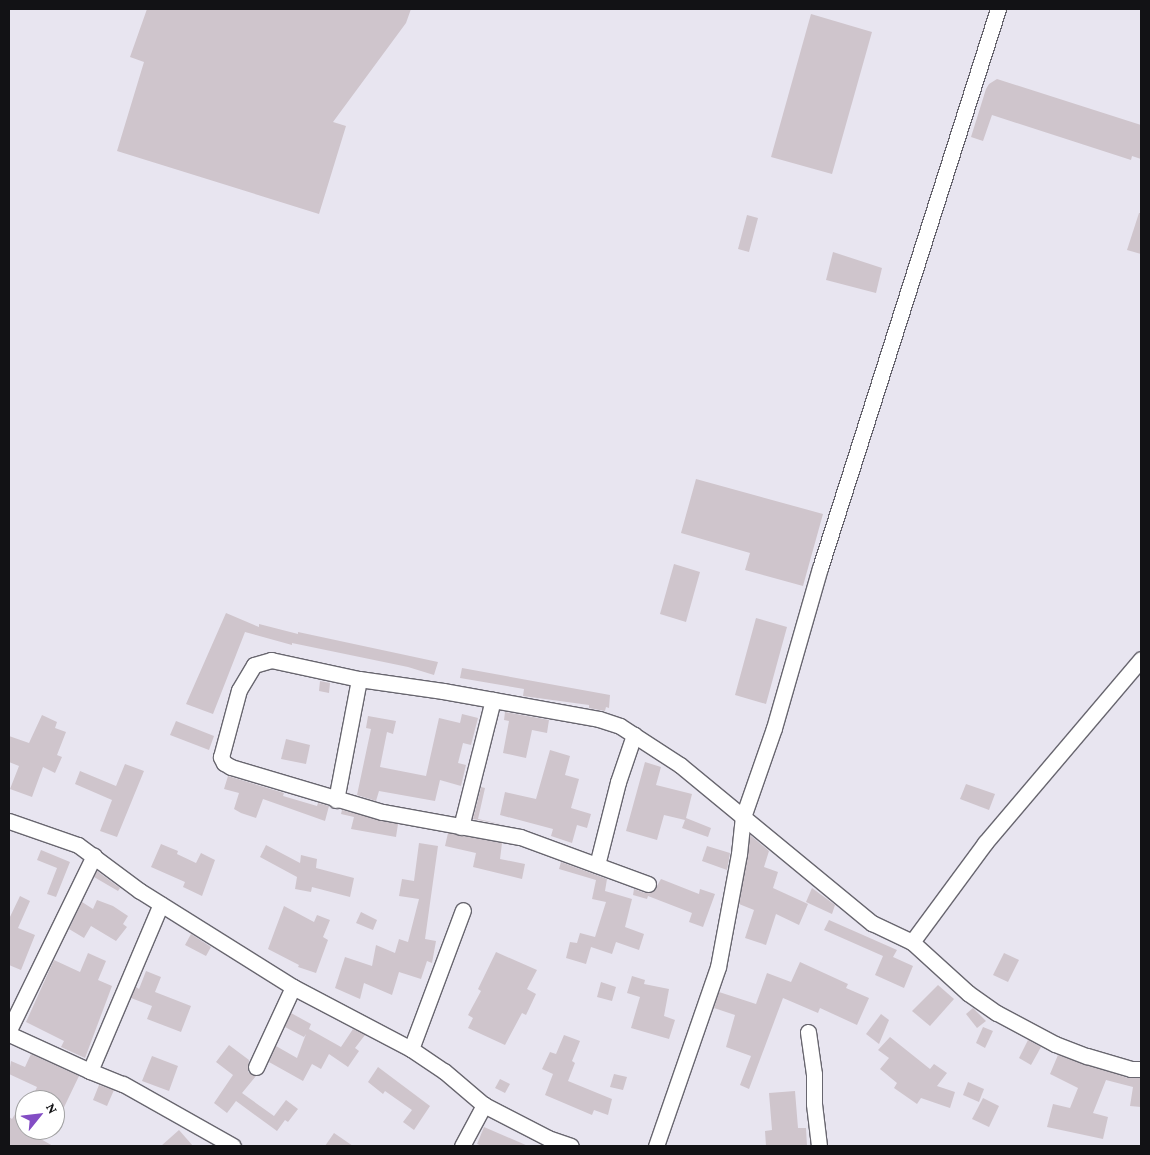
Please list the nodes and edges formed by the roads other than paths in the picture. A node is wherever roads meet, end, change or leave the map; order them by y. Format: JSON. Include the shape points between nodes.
{"nodes":[{"id":1,"x":998,"y":9,"type":"edge"},
{"id":2,"x":1141,"y":658,"type":"edge"},
{"id":3,"x":359,"y":679,"type":"junction"},
{"id":4,"x":493,"y":700,"type":"junction"},
{"id":5,"x":634,"y":735,"type":"junction"},
{"id":6,"x":336,"y":800,"type":"junction"},
{"id":7,"x":742,"y":817,"type":"junction"},
{"id":8,"x":9,"y":821,"type":"edge"},
{"id":9,"x":461,"y":827,"type":"junction"},
{"id":10,"x":94,"y":856,"type":"junction"},
{"id":11,"x":597,"y":865,"type":"junction"},
{"id":12,"x":648,"y":884,"type":"dead end"},
{"id":13,"x":160,"y":904,"type":"junction"},
{"id":14,"x":463,"y":910,"type":"dead end"},
{"id":15,"x":912,"y":942,"type":"junction"},
{"id":16,"x":293,"y":987,"type":"junction"},
{"id":17,"x":9,"y":1030,"type":"edge"},
{"id":18,"x":808,"y":1032,"type":"dead end"},
{"id":19,"x":9,"y":1034,"type":"edge"},
{"id":20,"x":411,"y":1049,"type":"junction"},
{"id":21,"x":256,"y":1066,"type":"dead end"},
{"id":22,"x":1141,"y":1069,"type":"edge"},
{"id":23,"x":90,"y":1071,"type":"junction"},
{"id":24,"x":484,"y":1105,"type":"junction"},
{"id":25,"x":233,"y":1146,"type":"edge"},
{"id":26,"x":462,"y":1146,"type":"edge"},
{"id":27,"x":571,"y":1146,"type":"edge"},
{"id":28,"x":656,"y":1146,"type":"edge"},
{"id":29,"x":819,"y":1146,"type":"edge"}],
"edges":[{"from":1,"to":7,"type":"street","via":[[820,568],[774,728]]},
{"from":2,"to":15,"type":"street","via":[[985,843]]},
{"from":3,"to":4,"type":"street"},
{"from":3,"to":6,"type":"street"},
{"from":3,"to":6,"type":"street","via":[[271,660],[254,665],[239,690],[221,757],[231,767]]},
{"from":4,"to":5,"type":"street","via":[[599,719]]},
{"from":4,"to":9,"type":"street"},
{"from":5,"to":7,"type":"street","via":[[680,765]]},
{"from":5,"to":11,"type":"street","via":[[618,782]]},
{"from":6,"to":9,"type":"street"},
{"from":7,"to":15,"type":"street","via":[[872,923]]},
{"from":7,"to":28,"type":"street","via":[[718,967]]},
{"from":8,"to":10,"type":"street","via":[[59,837]]},
{"from":9,"to":11,"type":"street","via":[[520,838]]},
{"from":10,"to":13,"type":"street"},
{"from":10,"to":17,"type":"street"},
{"from":11,"to":12,"type":"street"},
{"from":13,"to":16,"type":"street"},
{"from":13,"to":23,"type":"street"},
{"from":14,"to":20,"type":"street"},
{"from":15,"to":22,"type":"street","via":[[968,994],[997,1013],[1055,1044],[1131,1069]]},
{"from":16,"to":20,"type":"street"},
{"from":16,"to":21,"type":"street"},
{"from":18,"to":29,"type":"street"},
{"from":19,"to":23,"type":"street"},
{"from":20,"to":24,"type":"street","via":[[444,1071]]},
{"from":23,"to":25,"type":"street","via":[[122,1084]]},
{"from":24,"to":26,"type":"street"},
{"from":24,"to":27,"type":"street","via":[[548,1138]]}]}
